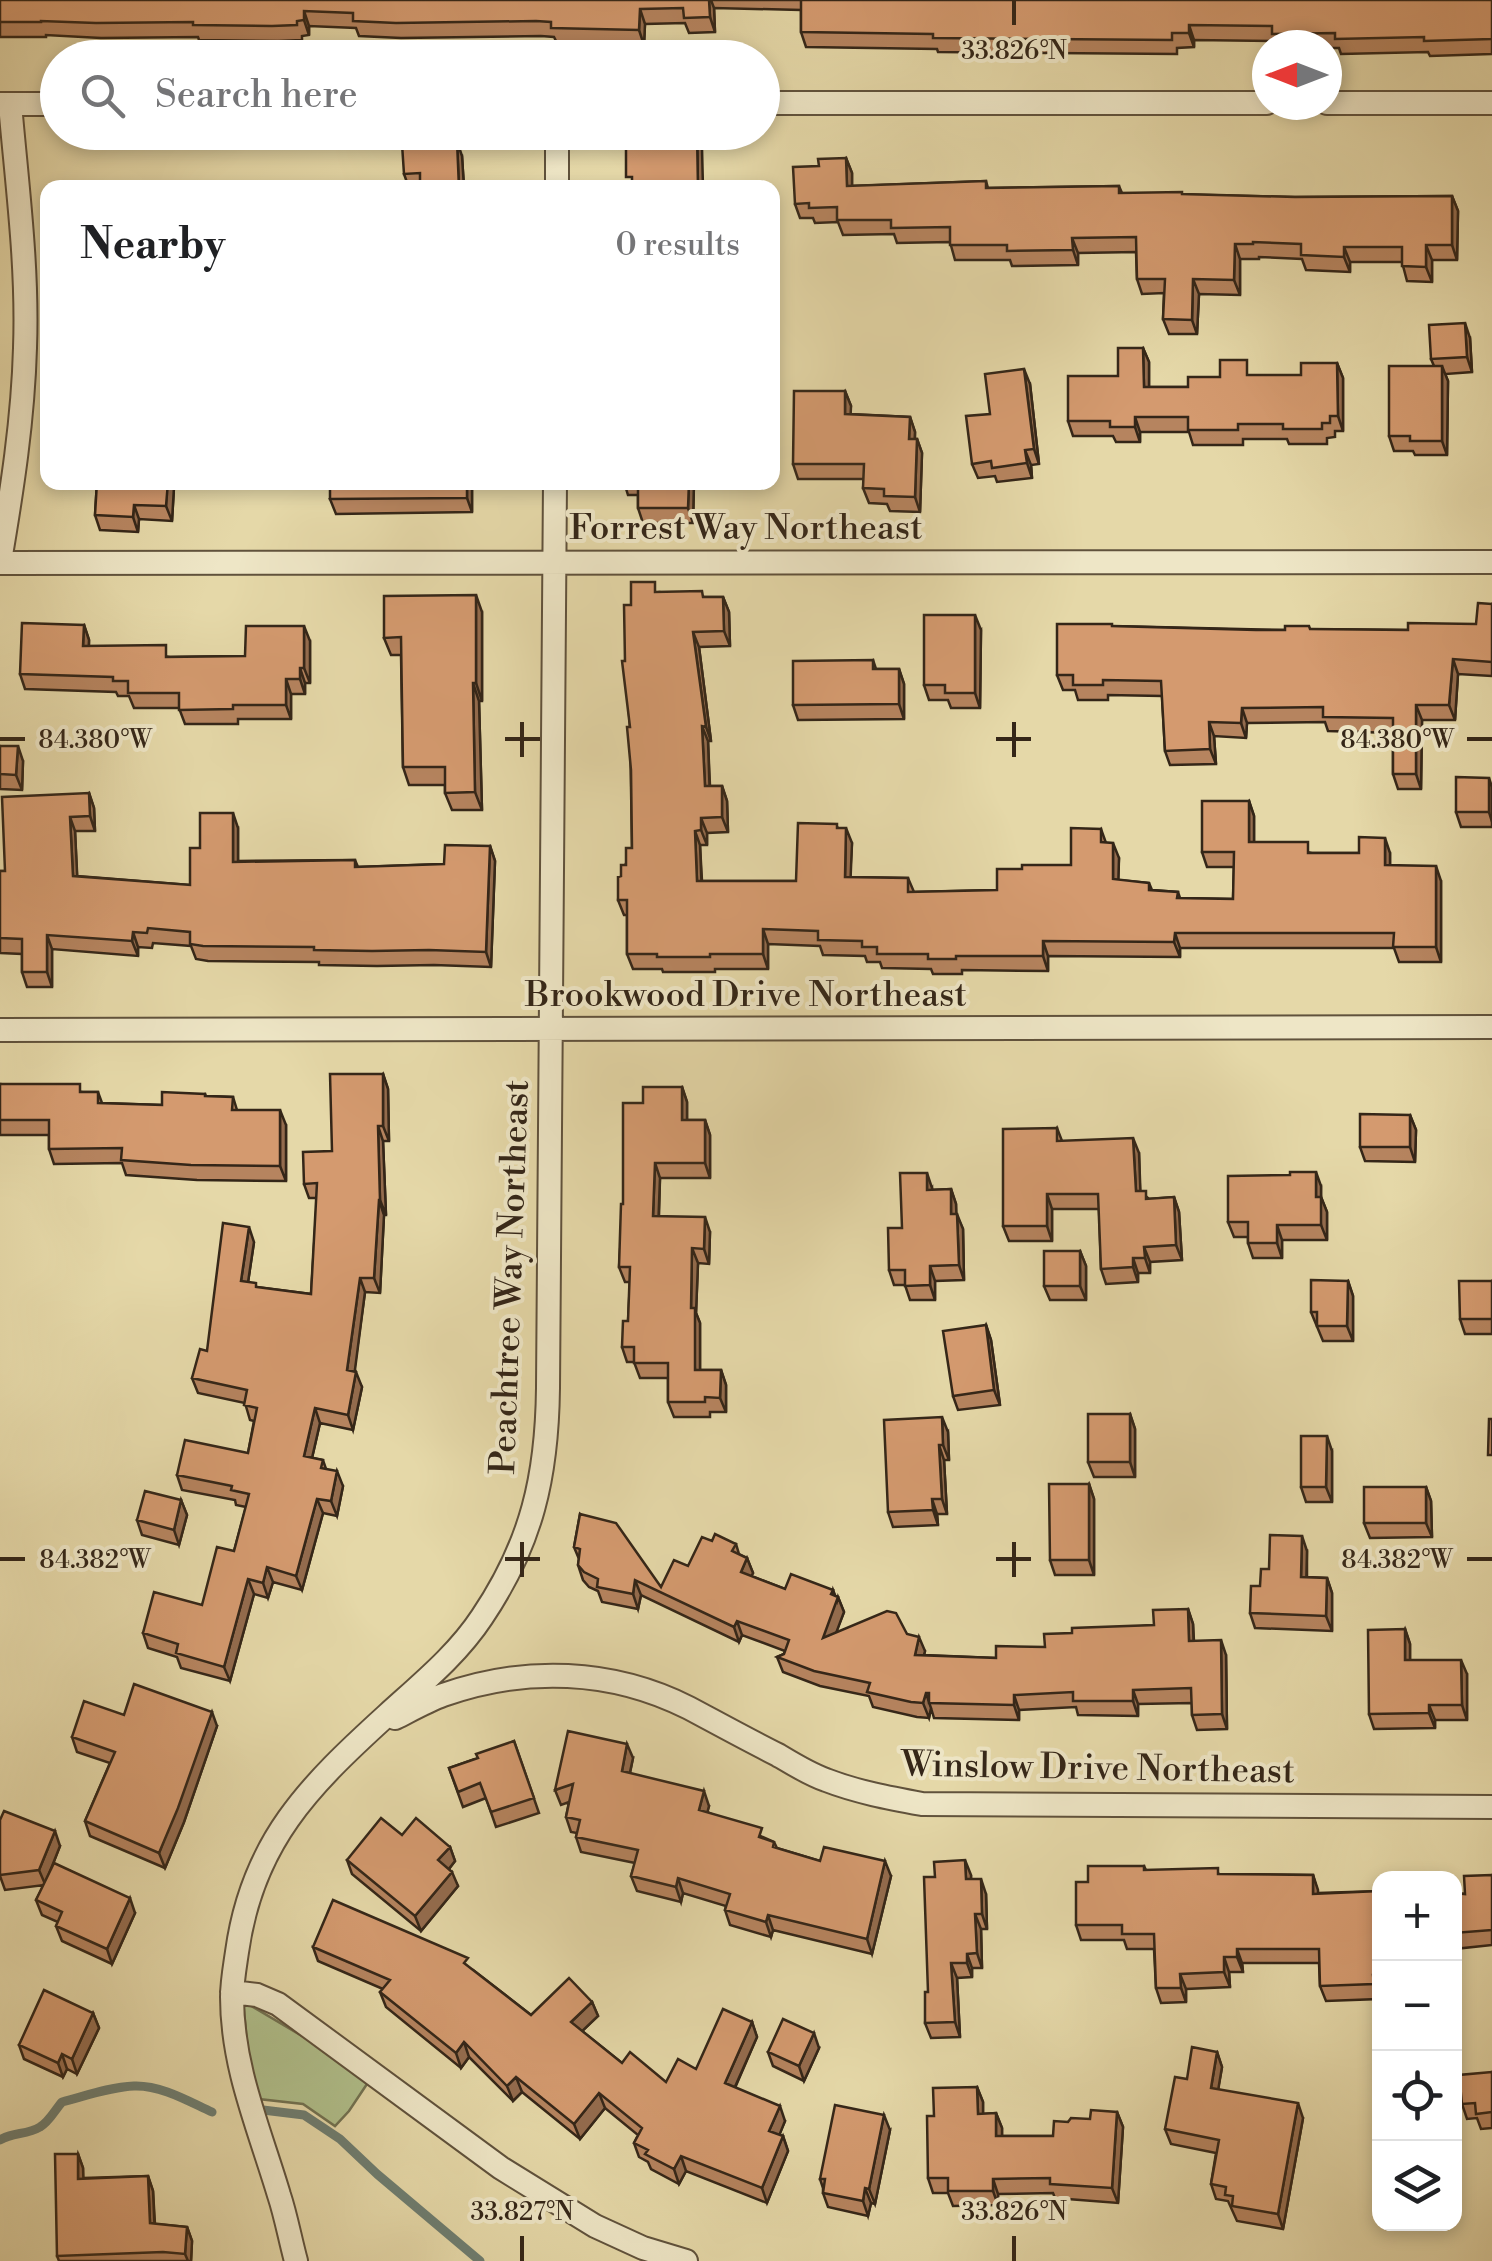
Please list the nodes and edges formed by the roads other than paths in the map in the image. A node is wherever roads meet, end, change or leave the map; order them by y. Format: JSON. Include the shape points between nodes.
{"nodes":[{"id":1,"x":780,"y":103,"type":"edge"},
{"id":2,"x":1252,"y":103,"type":"edge"},
{"id":3,"x":1342,"y":103,"type":"edge"},
{"id":4,"x":1492,"y":103,"type":"edge"},
{"id":5,"x":5,"y":104,"type":"edge"},
{"id":6,"x":40,"y":104,"type":"edge"},
{"id":7,"x":558,"y":150,"type":"edge"},
{"id":8,"x":557,"y":180,"type":"edge"},
{"id":9,"x":555,"y":490,"type":"edge"},
{"id":10,"x":0,"y":562,"type":"edge"},
{"id":11,"x":554,"y":562,"type":"junction"},
{"id":12,"x":1492,"y":562,"type":"edge"},
{"id":13,"x":1492,"y":1027,"type":"edge"},
{"id":14,"x":551,"y":1029,"type":"junction"},
{"id":15,"x":0,"y":1030,"type":"edge"},
{"id":16,"x":378,"y":1723,"type":"junction"},
{"id":17,"x":1492,"y":1807,"type":"edge"},
{"id":18,"x":232,"y":1992,"type":"junction"},
{"id":19,"x":296,"y":2261,"type":"edge"},
{"id":20,"x":686,"y":2261,"type":"edge"}],
"edges":[{"from":1,"to":2,"type":"street"},
{"from":3,"to":4,"type":"street"},
{"from":5,"to":6,"type":"street"},
{"from":5,"to":10,"type":"street","via":[[23,248],[25,347]]},
{"from":7,"to":8,"type":"street"},
{"from":9,"to":11,"type":"street","name":"Peachtree Way Northeast"},
{"from":10,"to":11,"type":"street","name":"Forrest Way Northeast"},
{"from":11,"to":12,"type":"street","name":"Forrest Way Northeast"},
{"from":11,"to":14,"type":"street","name":"Peachtree Way Northeast"},
{"from":13,"to":14,"type":"street","name":"Brookwood Drive Northeast"},
{"from":14,"to":15,"type":"street","name":"Brookwood Drive Northeast"},
{"from":14,"to":16,"type":"street","name":"Peachtree Way Northeast","via":[[548,1420],[536,1500],[516,1559],[482,1618],[446,1662]]},
{"from":16,"to":17,"type":"street","name":"Winslow Drive Northeast","via":[[479,1684],[569,1675],[652,1692],[822,1778],[922,1804]]},
{"from":16,"to":18,"type":"street","name":"Peachtree Way Northeast","via":[[312,1785],[271,1844],[242,1918]]},
{"from":18,"to":19,"type":"street","name":"Peachtree Way Northeast","via":[[240,2073]]},
{"from":18,"to":20,"type":"street","via":[[278,2004],[501,2168],[595,2226]]}]}
